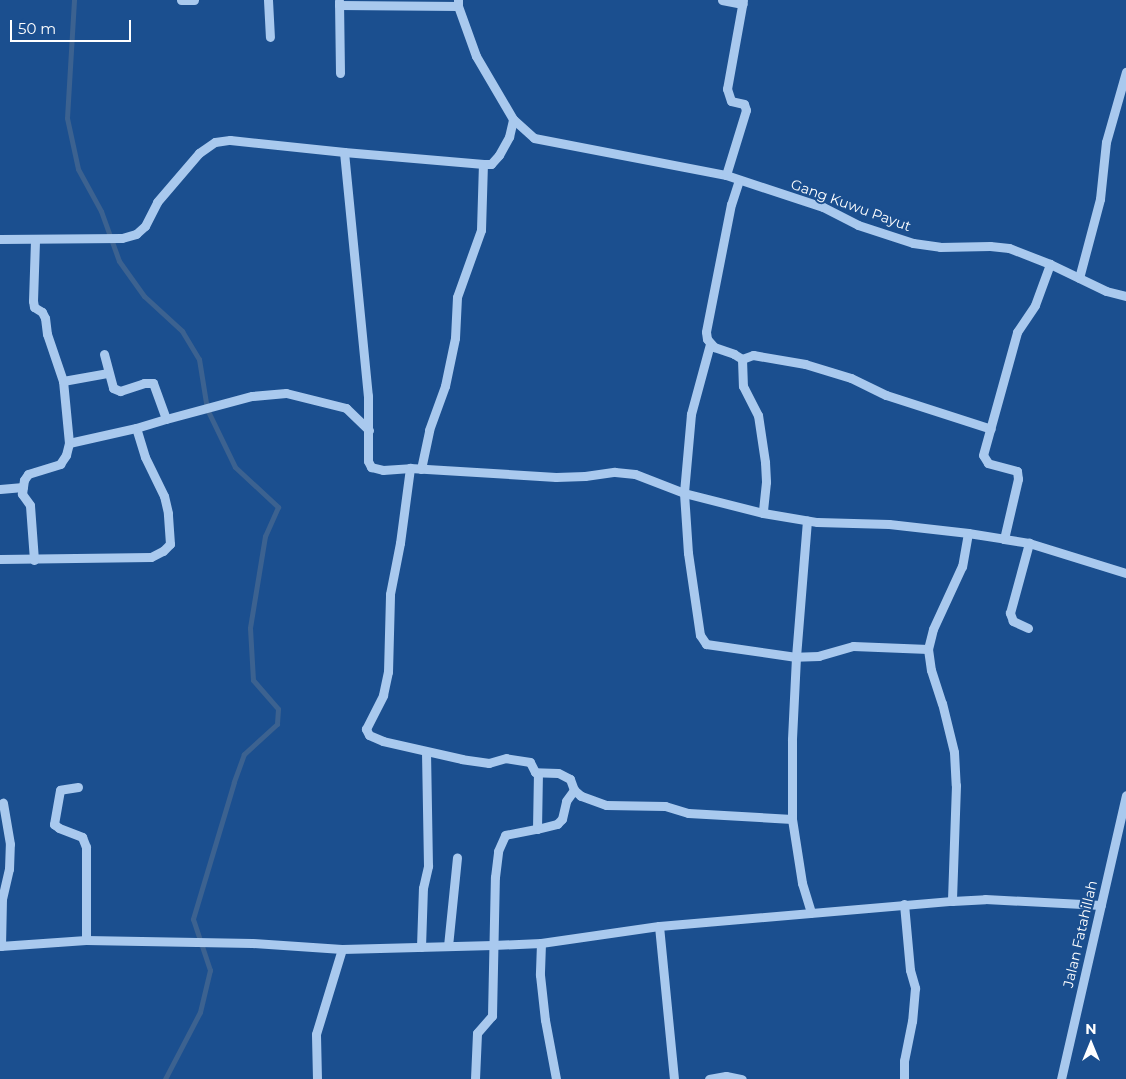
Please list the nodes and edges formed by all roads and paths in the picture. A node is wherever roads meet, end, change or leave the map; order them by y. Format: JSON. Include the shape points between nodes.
{"nodes":[{"id":1,"x":182,"y":0,"type":"edge"},
{"id":2,"x":194,"y":0,"type":"edge"},
{"id":3,"x":268,"y":0,"type":"edge"},
{"id":4,"x":722,"y":0,"type":"edge"},
{"id":5,"x":339,"y":2,"type":"edge"},
{"id":6,"x":743,"y":2,"type":"edge"},
{"id":7,"x":458,"y":3,"type":"edge"},
{"id":8,"x":270,"y":37,"type":"dead end"},
{"id":9,"x":1126,"y":72,"type":"edge"},
{"id":10,"x":340,"y":73,"type":"dead end"},
{"id":11,"x":513,"y":119,"type":"junction"},
{"id":12,"x":344,"y":152,"type":"junction"},
{"id":13,"x":483,"y":164,"type":"junction"},
{"id":14,"x":726,"y":175,"type":"junction"},
{"id":15,"x":739,"y":180,"type":"junction"},
{"id":16,"x":0,"y":240,"type":"edge"},
{"id":17,"x":35,"y":240,"type":"junction"},
{"id":18,"x":1050,"y":264,"type":"junction"},
{"id":19,"x":1078,"y":278,"type":"junction"},
{"id":20,"x":1126,"y":296,"type":"edge"},
{"id":21,"x":710,"y":344,"type":"junction"},
{"id":22,"x":104,"y":354,"type":"dead end"},
{"id":23,"x":742,"y":359,"type":"junction"},
{"id":24,"x":108,"y":373,"type":"junction"},
{"id":25,"x":63,"y":381,"type":"junction"},
{"id":26,"x":166,"y":419,"type":"junction"},
{"id":27,"x":136,"y":428,"type":"junction"},
{"id":28,"x":991,"y":429,"type":"junction"},
{"id":29,"x":369,"y":430,"type":"junction"},
{"id":30,"x":69,"y":443,"type":"junction"},
{"id":31,"x":410,"y":468,"type":"junction"},
{"id":32,"x":421,"y":469,"type":"junction"},
{"id":33,"x":23,"y":487,"type":"junction"},
{"id":34,"x":0,"y":490,"type":"edge"},
{"id":35,"x":684,"y":493,"type":"junction"},
{"id":36,"x":763,"y":513,"type":"junction"},
{"id":37,"x":807,"y":520,"type":"junction"},
{"id":38,"x":968,"y":533,"type":"junction"},
{"id":39,"x":1004,"y":539,"type":"junction"},
{"id":40,"x":1029,"y":543,"type":"junction"},
{"id":41,"x":0,"y":559,"type":"edge"},
{"id":42,"x":34,"y":560,"type":"junction"},
{"id":43,"x":1126,"y":573,"type":"edge"},
{"id":44,"x":1028,"y":628,"type":"dead end"},
{"id":45,"x":928,"y":649,"type":"junction"},
{"id":46,"x":796,"y":657,"type":"junction"},
{"id":47,"x":426,"y":752,"type":"junction"},
{"id":48,"x":538,"y":773,"type":"junction"},
{"id":49,"x":78,"y":786,"type":"dead end"},
{"id":50,"x":574,"y":790,"type":"junction"},
{"id":51,"x":1126,"y":795,"type":"edge"},
{"id":52,"x":3,"y":803,"type":"dead end"},
{"id":53,"x":792,"y":818,"type":"junction"},
{"id":54,"x":536,"y":829,"type":"junction"},
{"id":55,"x":457,"y":857,"type":"dead end"},
{"id":56,"x":952,"y":901,"type":"junction"},
{"id":57,"x":904,"y":904,"type":"junction"},
{"id":58,"x":1101,"y":905,"type":"junction"},
{"id":59,"x":811,"y":913,"type":"junction"},
{"id":60,"x":659,"y":926,"type":"junction"},
{"id":61,"x":86,"y":940,"type":"junction"},
{"id":62,"x":541,"y":942,"type":"junction"},
{"id":63,"x":493,"y":945,"type":"junction"},
{"id":64,"x":1,"y":946,"type":"edge"},
{"id":65,"x":448,"y":946,"type":"junction"},
{"id":66,"x":422,"y":947,"type":"junction"},
{"id":67,"x":342,"y":949,"type":"junction"},
{"id":68,"x":317,"y":1079,"type":"edge"},
{"id":69,"x":475,"y":1079,"type":"edge"},
{"id":70,"x":556,"y":1079,"type":"edge"},
{"id":71,"x":674,"y":1079,"type":"edge"},
{"id":72,"x":708,"y":1079,"type":"edge"},
{"id":73,"x":742,"y":1079,"type":"edge"},
{"id":74,"x":904,"y":1079,"type":"edge"},
{"id":75,"x":1061,"y":1079,"type":"edge"}],
"edges":[{"from":1,"to":2,"type":"street"},
{"from":3,"to":8,"type":"street"},
{"from":4,"to":6,"type":"street"},
{"from":5,"to":7,"type":"street"},
{"from":5,"to":10,"type":"street"},
{"from":6,"to":14,"type":"street","via":[[727,89],[731,101],[744,104],[746,110]]},
{"from":7,"to":11,"type":"street","name":"Gang Kuwu Payut","via":[[476,56]]},
{"from":9,"to":19,"type":"street","via":[[1106,142],[1100,199]]},
{"from":11,"to":13,"type":"street","via":[[509,137],[499,155],[491,164]]},
{"from":11,"to":14,"type":"street","name":"Gang Kuwu Payut","via":[[534,138]]},
{"from":12,"to":13,"type":"street"},
{"from":12,"to":17,"type":"street","via":[[230,140],[215,142],[199,154],[172,184],[157,202],[145,226],[136,234],[122,238]]},
{"from":12,"to":29,"type":"street"},
{"from":13,"to":32,"type":"street","via":[[481,230],[457,297],[455,338],[445,386],[429,430]]},
{"from":14,"to":15,"type":"street","name":"Gang Kuwu Payut"},
{"from":15,"to":18,"type":"street","name":"Gang Kuwu Payut","via":[[823,207],[858,225],[913,242],[940,247],[998,246]]},
{"from":15,"to":21,"type":"street","via":[[731,204],[706,326]]},
{"from":16,"to":17,"type":"street"},
{"from":17,"to":25,"type":"street","via":[[33,301],[45,318]]},
{"from":18,"to":19,"type":"street","name":"Gang Kuwu Payut"},
{"from":18,"to":28,"type":"street","via":[[1035,305],[1017,332]]},
{"from":19,"to":20,"type":"street","name":"Gang Kuwu Payut"},
{"from":21,"to":23,"type":"street"},
{"from":21,"to":35,"type":"street","via":[[691,414]]},
{"from":22,"to":24,"type":"street"},
{"from":23,"to":28,"type":"street","via":[[754,356],[804,364]]},
{"from":23,"to":36,"type":"street","via":[[743,386],[758,415],[765,462]]},
{"from":24,"to":25,"type":"street"},
{"from":24,"to":26,"type":"street","via":[[113,388],[120,391],[153,383]]},
{"from":25,"to":30,"type":"street"},
{"from":26,"to":27,"type":"street"},
{"from":26,"to":29,"type":"street","via":[[252,396],[286,393],[346,408]]},
{"from":27,"to":30,"type":"street"},
{"from":27,"to":42,"type":"street","via":[[144,457],[164,496],[171,529],[170,544],[151,557]]},
{"from":28,"to":39,"type":"street","via":[[984,460],[1018,471]]},
{"from":29,"to":31,"type":"street","via":[[368,461],[371,467],[383,470]]},
{"from":30,"to":33,"type":"street","via":[[60,464],[28,474]]},
{"from":31,"to":32,"type":"street"},
{"from":31,"to":47,"type":"street","via":[[390,594],[388,672],[383,694],[366,729],[369,735],[383,741]]},
{"from":32,"to":35,"type":"street","via":[[556,477],[615,472],[635,474]]},
{"from":33,"to":34,"type":"street"},
{"from":33,"to":42,"type":"street","via":[[24,498],[30,505]]},
{"from":35,"to":36,"type":"street"},
{"from":35,"to":46,"type":"street","via":[[688,553],[700,635],[706,644]]},
{"from":36,"to":37,"type":"street"},
{"from":37,"to":38,"type":"street","via":[[889,524]]},
{"from":37,"to":46,"type":"street"},
{"from":38,"to":39,"type":"street"},
{"from":38,"to":45,"type":"street","via":[[962,566],[932,629]]},
{"from":39,"to":40,"type":"street"},
{"from":40,"to":43,"type":"street"},
{"from":40,"to":44,"type":"street","via":[[1010,613],[1013,621]]},
{"from":41,"to":42,"type":"street"},
{"from":45,"to":46,"type":"street","via":[[854,646],[819,656]]},
{"from":45,"to":56,"type":"street","via":[[954,752]]},
{"from":46,"to":53,"type":"street"},
{"from":47,"to":48,"type":"street","via":[[483,762],[506,758],[521,760],[530,762]]},
{"from":47,"to":66,"type":"street","via":[[428,866],[423,888]]},
{"from":48,"to":50,"type":"street","via":[[558,772],[570,779]]},
{"from":48,"to":54,"type":"street"},
{"from":49,"to":61,"type":"street","via":[[60,790],[54,824],[82,836],[86,847]]},
{"from":50,"to":53,"type":"street","via":[[606,805],[665,806],[688,813]]},
{"from":50,"to":54,"type":"street","via":[[566,801],[558,824]]},
{"from":51,"to":58,"type":"street","name":"Jalan Fatahillah"},
{"from":52,"to":64,"type":"street","via":[[10,844],[2,899]]},
{"from":53,"to":59,"type":"street","via":[[802,883]]},
{"from":54,"to":63,"type":"street","via":[[504,835],[501,840],[495,877]]},
{"from":55,"to":65,"type":"street"},
{"from":56,"to":57,"type":"street"},
{"from":56,"to":58,"type":"street","via":[[985,899]]},
{"from":57,"to":59,"type":"street"},
{"from":57,"to":74,"type":"street","via":[[910,970],[915,988]]},
{"from":58,"to":75,"type":"street","name":"Jalan Fatahillah"},
{"from":59,"to":60,"type":"street"},
{"from":60,"to":62,"type":"street"},
{"from":60,"to":71,"type":"street"},
{"from":61,"to":64,"type":"street"},
{"from":61,"to":67,"type":"street"},
{"from":62,"to":63,"type":"street"},
{"from":62,"to":70,"type":"street","via":[[540,975]]},
{"from":63,"to":65,"type":"street"},
{"from":63,"to":69,"type":"street","via":[[492,1016],[477,1033]]},
{"from":65,"to":66,"type":"street"},
{"from":66,"to":67,"type":"street"},
{"from":67,"to":68,"type":"street","via":[[316,1034]]},
{"from":72,"to":73,"type":"street","via":[[726,1076]]}]}
